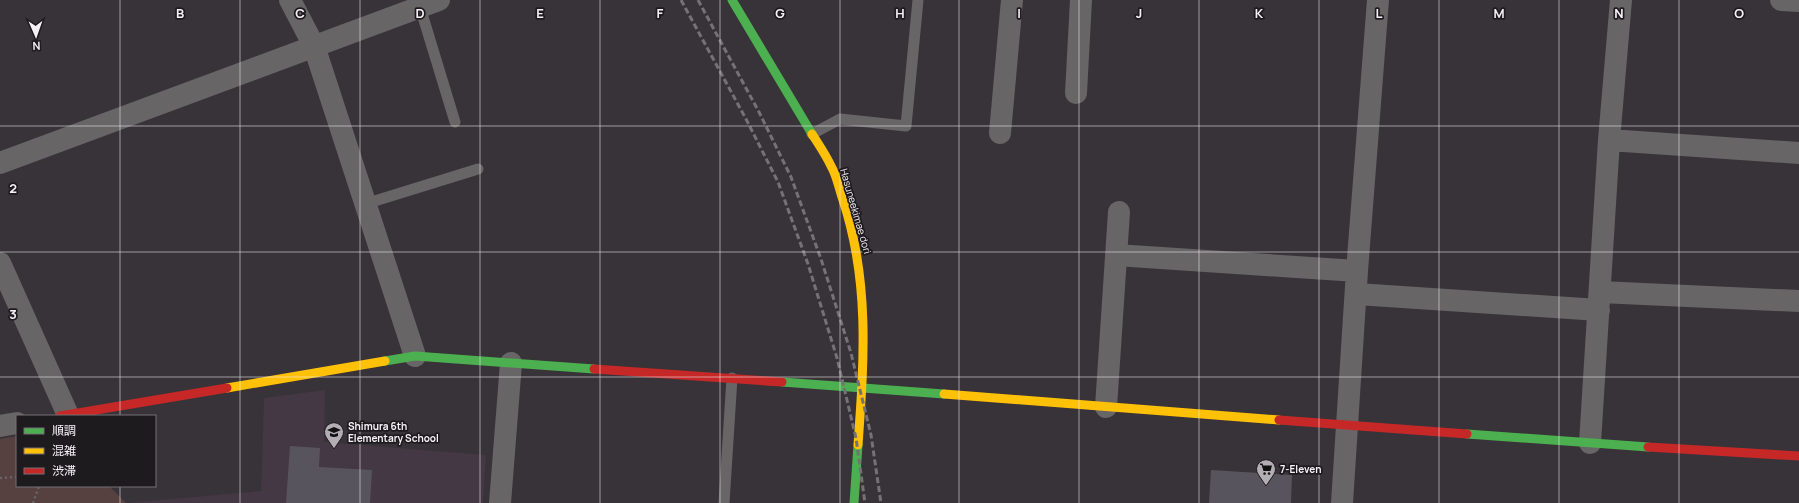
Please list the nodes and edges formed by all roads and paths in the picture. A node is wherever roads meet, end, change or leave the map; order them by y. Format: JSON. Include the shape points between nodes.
{"nodes":[{"id":1,"x":290,"y":0,"type":"edge"},
{"id":2,"x":732,"y":0,"type":"edge"},
{"id":3,"x":918,"y":0,"type":"edge"},
{"id":4,"x":1012,"y":0,"type":"edge"},
{"id":5,"x":1081,"y":0,"type":"edge"},
{"id":6,"x":1378,"y":0,"type":"edge"},
{"id":7,"x":1621,"y":0,"type":"edge"},
{"id":8,"x":1781,"y":0,"type":"edge"},
{"id":9,"x":1799,"y":1,"type":"edge"},
{"id":10,"x":429,"y":3,"type":"edge"},
{"id":11,"x":314,"y":46,"type":"junction"},
{"id":12,"x":1076,"y":93,"type":"dead end"},
{"id":13,"x":455,"y":122,"type":"dead end"},
{"id":14,"x":1000,"y":133,"type":"dead end"},
{"id":15,"x":812,"y":134,"type":"junction"},
{"id":16,"x":1609,"y":140,"type":"junction"},
{"id":17,"x":1799,"y":153,"type":"edge"},
{"id":18,"x":0,"y":163,"type":"edge"},
{"id":19,"x":478,"y":169,"type":"dead end"},
{"id":20,"x":365,"y":204,"type":"junction"},
{"id":21,"x":1119,"y":212,"type":"dead end"},
{"id":22,"x":1116,"y":255,"type":"junction"},
{"id":23,"x":0,"y":262,"type":"edge"},
{"id":24,"x":1357,"y":271,"type":"junction"},
{"id":25,"x":1357,"y":294,"type":"junction"},
{"id":26,"x":1600,"y":301,"type":"junction"},
{"id":27,"x":1799,"y":302,"type":"edge"},
{"id":28,"x":414,"y":356,"type":"junction"},
{"id":29,"x":510,"y":363,"type":"junction"},
{"id":30,"x":732,"y":378,"type":"junction"},
{"id":31,"x":862,"y":388,"type":"junction"},
{"id":32,"x":1106,"y":407,"type":"junction"},
{"id":33,"x":64,"y":415,"type":"edge"},
{"id":34,"x":16,"y":423,"type":"edge"},
{"id":35,"x":1348,"y":425,"type":"junction"},
{"id":36,"x":0,"y":426,"type":"edge"},
{"id":37,"x":1590,"y":443,"type":"junction"},
{"id":38,"x":1799,"y":456,"type":"edge"},
{"id":39,"x":16,"y":477,"type":"edge"},
{"id":40,"x":0,"y":478,"type":"edge"},
{"id":41,"x":39,"y":487,"type":"edge"},
{"id":42,"x":33,"y":503,"type":"edge"},
{"id":43,"x":500,"y":503,"type":"edge"},
{"id":44,"x":724,"y":503,"type":"edge"},
{"id":45,"x":854,"y":503,"type":"edge"},
{"id":46,"x":1342,"y":503,"type":"edge"}],
"edges":[{"from":1,"to":11,"type":"street"},
{"from":2,"to":15,"type":"street","name":"Hasuneekimae dori"},
{"from":3,"to":15,"type":"lane","via":[[906,126],[840,119]]},
{"from":4,"to":14,"type":"street"},
{"from":5,"to":12,"type":"street"},
{"from":6,"to":24,"type":"street"},
{"from":7,"to":16,"type":"street"},
{"from":8,"to":9,"type":"street"},
{"from":10,"to":11,"type":"street"},
{"from":10,"to":13,"type":"lane"},
{"from":11,"to":18,"type":"street"},
{"from":11,"to":20,"type":"street"},
{"from":15,"to":31,"type":"street","name":"Hasuneekimae dori","via":[[832,167],[848,216],[859,264],[864,316]]},
{"from":16,"to":17,"type":"street"},
{"from":16,"to":26,"type":"street"},
{"from":19,"to":20,"type":"lane"},
{"from":20,"to":28,"type":"street"},
{"from":21,"to":22,"type":"street"},
{"from":22,"to":24,"type":"street"},
{"from":22,"to":32,"type":"street"},
{"from":23,"to":33,"type":"street"},
{"from":24,"to":25,"type":"street"},
{"from":25,"to":26,"type":"street"},
{"from":25,"to":35,"type":"street"},
{"from":26,"to":27,"type":"street"},
{"from":26,"to":37,"type":"street"},
{"from":28,"to":29,"type":"street"},
{"from":28,"to":33,"type":"street"},
{"from":29,"to":30,"type":"street"},
{"from":29,"to":43,"type":"street"},
{"from":30,"to":31,"type":"street"},
{"from":30,"to":44,"type":"lane"},
{"from":31,"to":32,"type":"street"},
{"from":31,"to":45,"type":"street","name":"Hasuneekimae dori"},
{"from":32,"to":35,"type":"street"},
{"from":34,"to":36,"type":"street"},
{"from":35,"to":37,"type":"street"},
{"from":35,"to":46,"type":"street"},
{"from":37,"to":38,"type":"street"},
{"from":39,"to":40,"type":"path"},
{"from":41,"to":42,"type":"path"}]}
